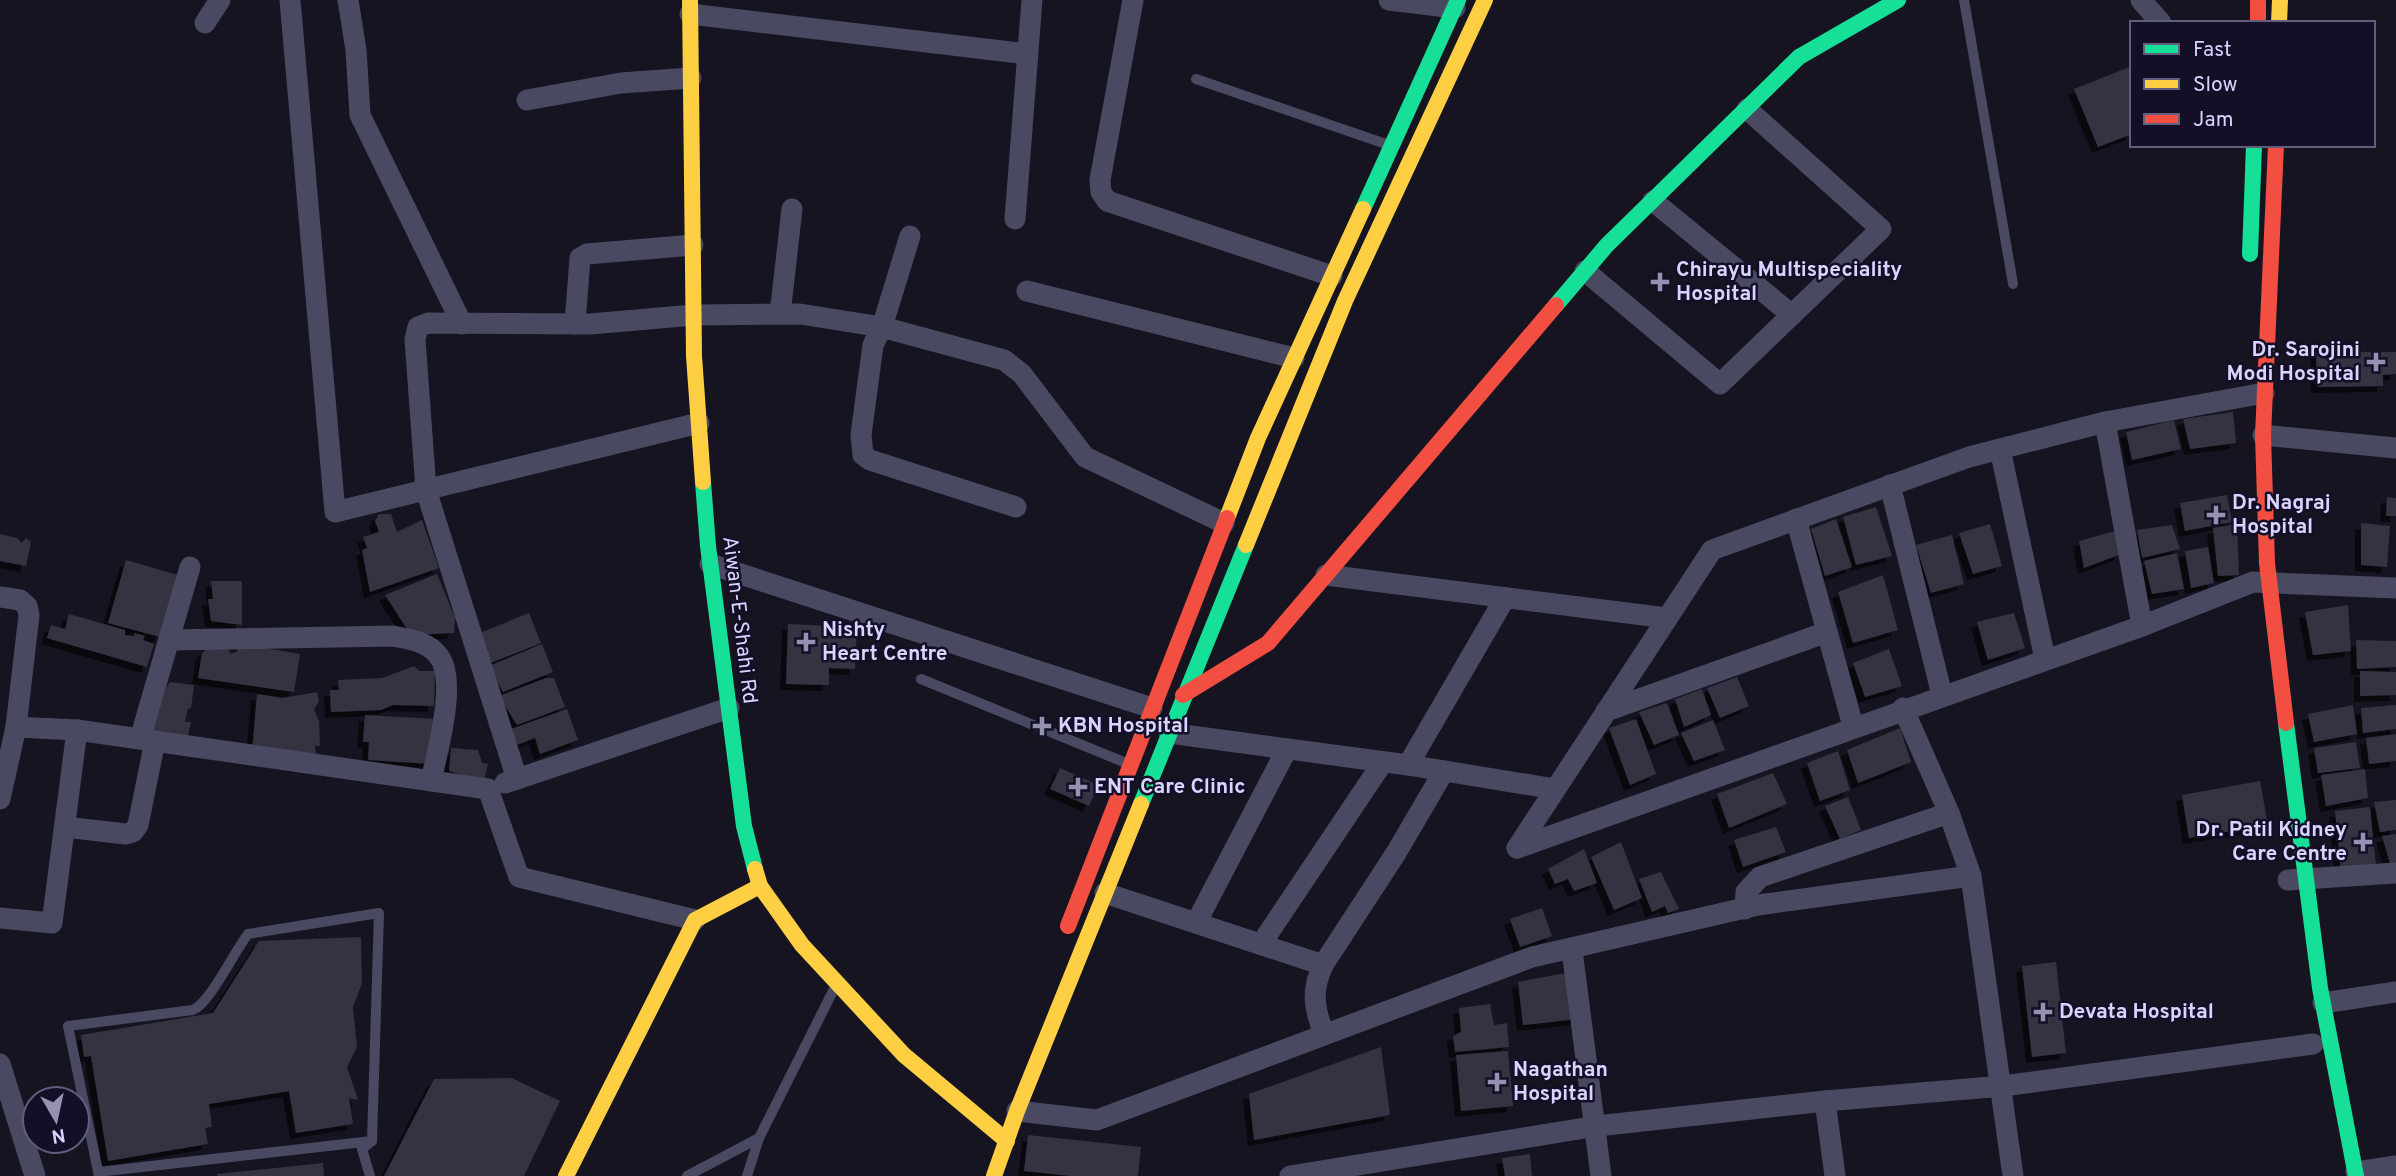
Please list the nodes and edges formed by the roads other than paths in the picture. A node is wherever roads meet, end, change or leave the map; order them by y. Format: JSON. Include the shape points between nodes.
{"nodes":[{"id":1,"x":220,"y":0,"type":"edge"},
{"id":2,"x":290,"y":0,"type":"edge"},
{"id":3,"x":348,"y":0,"type":"edge"},
{"id":4,"x":1032,"y":0,"type":"edge"},
{"id":5,"x":1133,"y":0,"type":"edge"},
{"id":6,"x":1389,"y":0,"type":"edge"},
{"id":7,"x":1485,"y":0,"type":"edge"},
{"id":8,"x":1898,"y":0,"type":"edge"},
{"id":9,"x":1964,"y":0,"type":"edge"},
{"id":10,"x":2141,"y":0,"type":"edge"},
{"id":11,"x":2258,"y":0,"type":"edge"},
{"id":12,"x":2280,"y":0,"type":"edge"},
{"id":13,"x":1456,"y":4,"type":"edge"},
{"id":14,"x":690,"y":7,"type":"edge"},
{"id":15,"x":2159,"y":21,"type":"edge"},
{"id":16,"x":2258,"y":21,"type":"edge"},
{"id":17,"x":2280,"y":21,"type":"edge"},
{"id":18,"x":205,"y":23,"type":"dead end"},
{"id":19,"x":1027,"y":54,"type":"junction"},
{"id":20,"x":691,"y":78,"type":"junction"},
{"id":21,"x":1196,"y":79,"type":"dead end"},
{"id":22,"x":527,"y":100,"type":"dead end"},
{"id":23,"x":1747,"y":108,"type":"junction"},
{"id":24,"x":1392,"y":145,"type":"junction"},
{"id":25,"x":2254,"y":147,"type":"edge"},
{"id":26,"x":2276,"y":147,"type":"edge"},
{"id":27,"x":1653,"y":201,"type":"junction"},
{"id":28,"x":792,"y":209,"type":"dead end"},
{"id":29,"x":1016,"y":219,"type":"dead end"},
{"id":30,"x":910,"y":236,"type":"dead end"},
{"id":31,"x":693,"y":245,"type":"junction"},
{"id":32,"x":1585,"y":271,"type":"junction"},
{"id":33,"x":2249,"y":275,"type":"dead end"},
{"id":34,"x":1332,"y":276,"type":"junction"},
{"id":35,"x":2013,"y":284,"type":"dead end"},
{"id":36,"x":1027,"y":291,"type":"dead end"},
{"id":37,"x":2248,"y":313,"type":"dead end"},
{"id":38,"x":780,"y":314,"type":"junction"},
{"id":39,"x":2266,"y":314,"type":"junction"},
{"id":40,"x":694,"y":315,"type":"junction"},
{"id":41,"x":1792,"y":315,"type":"junction"},
{"id":42,"x":461,"y":324,"type":"junction"},
{"id":43,"x":575,"y":324,"type":"junction"},
{"id":44,"x":882,"y":327,"type":"junction"},
{"id":45,"x":1294,"y":358,"type":"junction"},
{"id":46,"x":2251,"y":393,"type":"junction"},
{"id":47,"x":699,"y":422,"type":"junction"},
{"id":48,"x":2105,"y":422,"type":"junction"},
{"id":49,"x":2254,"y":434,"type":"junction"},
{"id":50,"x":2396,"y":447,"type":"edge"},
{"id":51,"x":2000,"y":449,"type":"junction"},
{"id":52,"x":1890,"y":485,"type":"junction"},
{"id":53,"x":426,"y":490,"type":"junction"},
{"id":54,"x":1016,"y":506,"type":"dead end"},
{"id":55,"x":1796,"y":519,"type":"junction"},
{"id":56,"x":1224,"y":523,"type":"junction"},
{"id":57,"x":710,"y":564,"type":"junction"},
{"id":58,"x":190,"y":567,"type":"dead end"},
{"id":59,"x":1326,"y":575,"type":"junction"},
{"id":60,"x":2261,"y":582,"type":"junction"},
{"id":61,"x":2396,"y":588,"type":"edge"},
{"id":62,"x":0,"y":597,"type":"edge"},
{"id":63,"x":1505,"y":598,"type":"junction"},
{"id":64,"x":1667,"y":618,"type":"junction"},
{"id":65,"x":2142,"y":626,"type":"junction"},
{"id":66,"x":1827,"y":632,"type":"junction"},
{"id":67,"x":169,"y":640,"type":"junction"},
{"id":68,"x":2045,"y":659,"type":"junction"},
{"id":69,"x":921,"y":679,"type":"dead end"},
{"id":70,"x":1183,"y":695,"type":"junction"},
{"id":71,"x":1942,"y":695,"type":"junction"},
{"id":72,"x":729,"y":708,"type":"junction"},
{"id":73,"x":1152,"y":708,"type":"junction"},
{"id":74,"x":1903,"y":708,"type":"junction"},
{"id":75,"x":1606,"y":712,"type":"junction"},
{"id":76,"x":1853,"y":726,"type":"junction"},
{"id":77,"x":16,"y":727,"type":"junction"},
{"id":78,"x":77,"y":730,"type":"junction"},
{"id":79,"x":1169,"y":733,"type":"junction"},
{"id":80,"x":148,"y":740,"type":"junction"},
{"id":81,"x":1287,"y":749,"type":"junction"},
{"id":82,"x":1383,"y":762,"type":"junction"},
{"id":83,"x":1130,"y":765,"type":"junction"},
{"id":84,"x":1408,"y":765,"type":"junction"},
{"id":85,"x":1444,"y":771,"type":"junction"},
{"id":86,"x":517,"y":779,"type":"junction"},
{"id":87,"x":431,"y":781,"type":"junction"},
{"id":88,"x":2277,"y":782,"type":"dead end"},
{"id":89,"x":488,"y":789,"type":"junction"},
{"id":90,"x":1555,"y":789,"type":"junction"},
{"id":91,"x":0,"y":799,"type":"edge"},
{"id":92,"x":1949,"y":813,"type":"junction"},
{"id":93,"x":65,"y":827,"type":"junction"},
{"id":94,"x":2396,"y":873,"type":"edge"},
{"id":95,"x":1971,"y":876,"type":"junction"},
{"id":96,"x":2292,"y":878,"type":"junction"},
{"id":97,"x":760,"y":886,"type":"junction"},
{"id":98,"x":1105,"y":893,"type":"junction"},
{"id":99,"x":1745,"y":909,"type":"junction"},
{"id":100,"x":0,"y":918,"type":"edge"},
{"id":101,"x":695,"y":920,"type":"junction"},
{"id":102,"x":1196,"y":923,"type":"junction"},
{"id":103,"x":2296,"y":935,"type":"dead end"},
{"id":104,"x":1261,"y":944,"type":"junction"},
{"id":105,"x":1060,"y":946,"type":"dead end"},
{"id":106,"x":1572,"y":950,"type":"junction"},
{"id":107,"x":1323,"y":965,"type":"junction"},
{"id":108,"x":836,"y":984,"type":"junction"},
{"id":109,"x":2396,"y":992,"type":"edge"},
{"id":110,"x":2317,"y":1032,"type":"junction"},
{"id":111,"x":1324,"y":1034,"type":"junction"},
{"id":112,"x":2,"y":1082,"type":"edge"},
{"id":113,"x":2003,"y":1086,"type":"junction"},
{"id":114,"x":1825,"y":1101,"type":"junction"},
{"id":115,"x":1017,"y":1111,"type":"junction"},
{"id":116,"x":1597,"y":1126,"type":"junction"},
{"id":117,"x":759,"y":1138,"type":"junction"},
{"id":118,"x":1007,"y":1140,"type":"junction"},
{"id":119,"x":372,"y":1141,"type":"junction"},
{"id":120,"x":2396,"y":1166,"type":"edge"},
{"id":121,"x":1344,"y":1172,"type":"edge"},
{"id":122,"x":99,"y":1174,"type":"edge"},
{"id":123,"x":2356,"y":1174,"type":"edge"},
{"id":124,"x":34,"y":1176,"type":"edge"},
{"id":125,"x":370,"y":1176,"type":"edge"},
{"id":126,"x":566,"y":1176,"type":"edge"},
{"id":127,"x":687,"y":1176,"type":"edge"},
{"id":128,"x":747,"y":1176,"type":"edge"},
{"id":129,"x":994,"y":1176,"type":"edge"},
{"id":130,"x":1290,"y":1176,"type":"edge"},
{"id":131,"x":1601,"y":1176,"type":"edge"},
{"id":132,"x":1835,"y":1176,"type":"edge"},
{"id":133,"x":2013,"y":1176,"type":"edge"}],
"edges":[{"from":1,"to":18,"type":"street"},
{"from":2,"to":53,"type":"street","via":[[335,512]]},
{"from":3,"to":42,"type":"street","via":[[360,115]]},
{"from":4,"to":19,"type":"street"},
{"from":5,"to":34,"type":"street","via":[[1100,180],[1107,201]]},
{"from":6,"to":13,"type":"street"},
{"from":7,"to":70,"type":"main road","via":[[1345,301]]},
{"from":8,"to":23,"type":"main road","via":[[1799,57]]},
{"from":9,"to":35,"type":"lane"},
{"from":10,"to":15,"type":"street"},
{"from":11,"to":16,"type":"main road"},
{"from":12,"to":17,"type":"main road"},
{"from":13,"to":24,"type":"main road"},
{"from":14,"to":19,"type":"street"},
{"from":14,"to":20,"type":"main road","name":"Aiwan-E-Shahi Rd"},
{"from":19,"to":29,"type":"street"},
{"from":20,"to":22,"type":"street","via":[[621,83]]},
{"from":20,"to":31,"type":"main road","name":"Aiwan-E-Shahi Rd"},
{"from":21,"to":24,"type":"lane"},
{"from":23,"to":27,"type":"main road"},
{"from":23,"to":41,"type":"street","via":[[1881,229]]},
{"from":24,"to":34,"type":"main road"},
{"from":25,"to":33,"type":"main road"},
{"from":26,"to":39,"type":"main road"},
{"from":27,"to":32,"type":"main road"},
{"from":27,"to":41,"type":"street"},
{"from":28,"to":38,"type":"street"},
{"from":30,"to":44,"type":"street"},
{"from":31,"to":40,"type":"main road","name":"Aiwan-E-Shahi Rd"},
{"from":31,"to":43,"type":"street","via":[[580,258]]},
{"from":32,"to":41,"type":"street","via":[[1720,384]]},
{"from":32,"to":59,"type":"main road"},
{"from":34,"to":45,"type":"main road"},
{"from":36,"to":45,"type":"street"},
{"from":37,"to":39,"type":"main road"},
{"from":38,"to":40,"type":"street"},
{"from":38,"to":44,"type":"street"},
{"from":39,"to":46,"type":"main road"},
{"from":40,"to":43,"type":"street"},
{"from":40,"to":47,"type":"main road","name":"Aiwan-E-Shahi Rd"},
{"from":42,"to":43,"type":"street"},
{"from":42,"to":53,"type":"street","via":[[428,323],[418,327],[415,339]]},
{"from":44,"to":54,"type":"street","via":[[873,345],[860,435],[863,455]]},
{"from":44,"to":56,"type":"street","via":[[1004,360],[1022,374],[1085,457]]},
{"from":45,"to":56,"type":"main road"},
{"from":46,"to":48,"type":"street"},
{"from":46,"to":49,"type":"main road"},
{"from":47,"to":53,"type":"street"},
{"from":47,"to":57,"type":"main road","name":"Aiwan-E-Shahi Rd"},
{"from":48,"to":51,"type":"street"},
{"from":48,"to":65,"type":"street"},
{"from":49,"to":50,"type":"street"},
{"from":49,"to":60,"type":"main road"},
{"from":51,"to":52,"type":"street"},
{"from":51,"to":68,"type":"street"},
{"from":52,"to":55,"type":"street"},
{"from":52,"to":71,"type":"street"},
{"from":53,"to":86,"type":"street"},
{"from":55,"to":64,"type":"street","via":[[1712,550]]},
{"from":55,"to":66,"type":"street"},
{"from":56,"to":73,"type":"main road"},
{"from":57,"to":72,"type":"main road","name":"Aiwan-E-Shahi Rd"},
{"from":57,"to":73,"type":"street"},
{"from":58,"to":67,"type":"street"},
{"from":59,"to":63,"type":"street"},
{"from":59,"to":70,"type":"main road","via":[[1269,643]]},
{"from":60,"to":61,"type":"street"},
{"from":60,"to":65,"type":"street"},
{"from":60,"to":88,"type":"main road"},
{"from":60,"to":96,"type":"main road"},
{"from":62,"to":77,"type":"street","via":[[20,600],[29,615]]},
{"from":63,"to":64,"type":"street"},
{"from":63,"to":84,"type":"street"},
{"from":64,"to":75,"type":"street"},
{"from":65,"to":68,"type":"street"},
{"from":66,"to":75,"type":"street"},
{"from":66,"to":76,"type":"street"},
{"from":67,"to":80,"type":"street"},
{"from":67,"to":87,"type":"street","via":[[393,636],[423,643],[442,662],[446,687]]},
{"from":68,"to":71,"type":"street"},
{"from":69,"to":83,"type":"lane"},
{"from":70,"to":79,"type":"main road"},
{"from":71,"to":74,"type":"street"},
{"from":72,"to":86,"type":"street"},
{"from":72,"to":97,"type":"main road","name":"Aiwan-E-Shahi Rd","via":[[744,826]]},
{"from":73,"to":83,"type":"main road"},
{"from":74,"to":76,"type":"street"},
{"from":74,"to":92,"type":"street"},
{"from":75,"to":90,"type":"street"},
{"from":76,"to":90,"type":"street","via":[[1517,848]]},
{"from":77,"to":78,"type":"street"},
{"from":77,"to":91,"type":"street"},
{"from":78,"to":80,"type":"street"},
{"from":78,"to":93,"type":"street"},
{"from":79,"to":81,"type":"street"},
{"from":79,"to":98,"type":"main road"},
{"from":80,"to":87,"type":"street"},
{"from":80,"to":93,"type":"street","via":[[138,825],[133,832]]},
{"from":81,"to":82,"type":"street"},
{"from":81,"to":102,"type":"street"},
{"from":82,"to":84,"type":"street"},
{"from":82,"to":104,"type":"street"},
{"from":83,"to":105,"type":"main road"},
{"from":84,"to":85,"type":"street"},
{"from":85,"to":90,"type":"street"},
{"from":85,"to":107,"type":"street"},
{"from":86,"to":89,"type":"street"},
{"from":87,"to":89,"type":"street"},
{"from":89,"to":101,"type":"street","via":[[519,877]]},
{"from":92,"to":95,"type":"street"},
{"from":92,"to":99,"type":"street","via":[[1760,877],[1746,892]]},
{"from":93,"to":100,"type":"street","via":[[52,923]]},
{"from":94,"to":96,"type":"street"},
{"from":95,"to":99,"type":"street"},
{"from":95,"to":113,"type":"street"},
{"from":96,"to":110,"type":"main road"},
{"from":97,"to":101,"type":"main road"},
{"from":97,"to":108,"type":"main road","name":"Aiwan-E-Shahi Rd"},
{"from":98,"to":102,"type":"street"},
{"from":98,"to":115,"type":"main road"},
{"from":99,"to":106,"type":"street"},
{"from":101,"to":126,"type":"main road"},
{"from":102,"to":104,"type":"street"},
{"from":103,"to":110,"type":"main road"},
{"from":104,"to":107,"type":"street"},
{"from":106,"to":111,"type":"street","via":[[1532,957]]},
{"from":106,"to":116,"type":"street"},
{"from":107,"to":111,"type":"street","via":[[1314,1002]]},
{"from":108,"to":117,"type":"lane"},
{"from":108,"to":118,"type":"main road","name":"Aiwan-E-Shahi Rd","via":[[904,1055]]},
{"from":109,"to":110,"type":"street"},
{"from":110,"to":113,"type":"street"},
{"from":110,"to":123,"type":"main road"},
{"from":111,"to":115,"type":"street","via":[[1097,1119]]},
{"from":112,"to":124,"type":"street"},
{"from":113,"to":114,"type":"street"},
{"from":113,"to":133,"type":"street"},
{"from":114,"to":116,"type":"street"},
{"from":114,"to":132,"type":"street"},
{"from":115,"to":118,"type":"main road"},
{"from":116,"to":121,"type":"street"},
{"from":116,"to":131,"type":"street"},
{"from":117,"to":127,"type":"lane"},
{"from":117,"to":128,"type":"lane"},
{"from":118,"to":129,"type":"main road"},
{"from":119,"to":122,"type":"lane"},
{"from":119,"to":122,"type":"lane","via":[[379,913],[248,934],[208,999],[193,1010],[68,1026]]},
{"from":119,"to":125,"type":"lane","via":[[362,1149]]},
{"from":120,"to":123,"type":"street"},
{"from":121,"to":130,"type":"street"}]}
